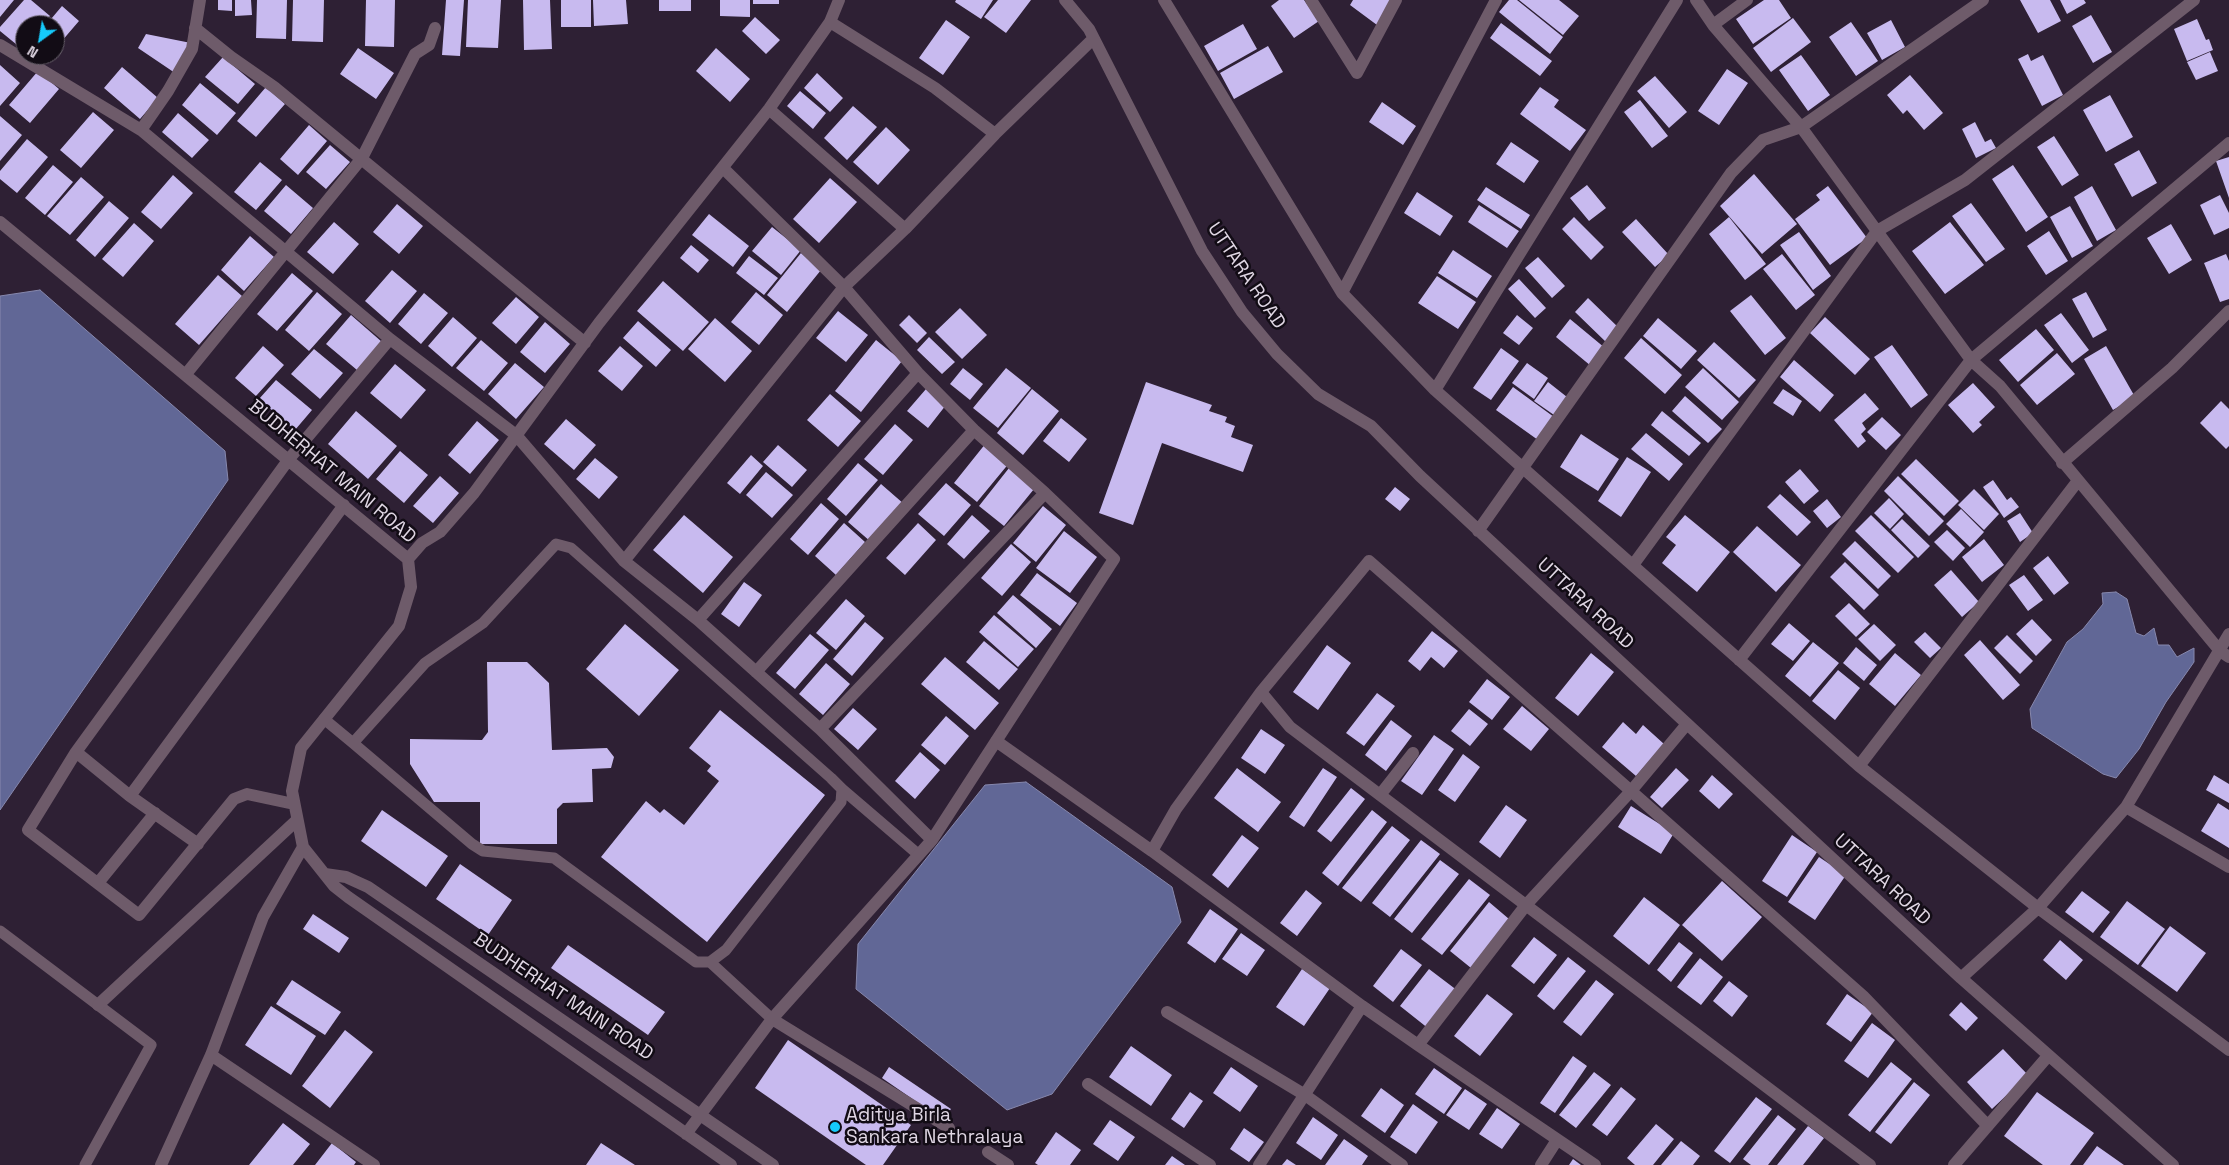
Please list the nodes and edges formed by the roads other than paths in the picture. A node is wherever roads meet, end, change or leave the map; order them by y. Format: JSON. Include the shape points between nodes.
{"nodes":[{"id":1,"x":200,"y":0,"type":"edge"},
{"id":2,"x":839,"y":0,"type":"edge"},
{"id":3,"x":1065,"y":0,"type":"edge"},
{"id":4,"x":1164,"y":0,"type":"edge"},
{"id":5,"x":1311,"y":0,"type":"edge"},
{"id":6,"x":1396,"y":0,"type":"edge"},
{"id":7,"x":1496,"y":0,"type":"edge"},
{"id":8,"x":1677,"y":0,"type":"edge"},
{"id":9,"x":1696,"y":0,"type":"edge"},
{"id":10,"x":1746,"y":0,"type":"edge"},
{"id":11,"x":1983,"y":0,"type":"edge"},
{"id":12,"x":2194,"y":0,"type":"edge"},
{"id":13,"x":830,"y":22,"type":"junction"},
{"id":14,"x":1713,"y":25,"type":"junction"},
{"id":15,"x":195,"y":28,"type":"junction"},
{"id":16,"x":435,"y":28,"type":"dead end"},
{"id":17,"x":1093,"y":38,"type":"junction"},
{"id":18,"x":0,"y":45,"type":"edge"},
{"id":19,"x":769,"y":109,"type":"junction"},
{"id":20,"x":1800,"y":127,"type":"junction"},
{"id":21,"x":140,"y":130,"type":"junction"},
{"id":22,"x":995,"y":134,"type":"junction"},
{"id":23,"x":2229,"y":144,"type":"edge"},
{"id":24,"x":362,"y":158,"type":"junction"},
{"id":25,"x":723,"y":168,"type":"junction"},
{"id":26,"x":0,"y":222,"type":"edge"},
{"id":27,"x":905,"y":229,"type":"junction"},
{"id":28,"x":1877,"y":231,"type":"junction"},
{"id":29,"x":285,"y":252,"type":"junction"},
{"id":30,"x":844,"y":287,"type":"junction"},
{"id":31,"x":1342,"y":293,"type":"junction"},
{"id":32,"x":2229,"y":311,"type":"edge"},
{"id":33,"x":390,"y":339,"type":"junction"},
{"id":34,"x":585,"y":343,"type":"junction"},
{"id":35,"x":1971,"y":360,"type":"junction"},
{"id":36,"x":918,"y":373,"type":"junction"},
{"id":37,"x":186,"y":374,"type":"junction"},
{"id":38,"x":1435,"y":390,"type":"junction"},
{"id":39,"x":974,"y":430,"type":"junction"},
{"id":40,"x":516,"y":435,"type":"junction"},
{"id":41,"x":289,"y":459,"type":"junction"},
{"id":42,"x":2062,"y":463,"type":"junction"},
{"id":43,"x":1524,"y":469,"type":"junction"},
{"id":44,"x":2077,"y":482,"type":"junction"},
{"id":45,"x":1045,"y":493,"type":"junction"},
{"id":46,"x":344,"y":506,"type":"junction"},
{"id":47,"x":1478,"y":530,"type":"junction"},
{"id":48,"x":408,"y":559,"type":"junction"},
{"id":49,"x":624,"y":561,"type":"junction"},
{"id":50,"x":1632,"y":564,"type":"junction"},
{"id":51,"x":698,"y":620,"type":"junction"},
{"id":52,"x":2229,"y":634,"type":"edge"},
{"id":53,"x":2224,"y":654,"type":"edge"},
{"id":54,"x":1739,"y":660,"type":"junction"},
{"id":55,"x":756,"y":672,"type":"junction"},
{"id":56,"x":1261,"y":692,"type":"junction"},
{"id":57,"x":324,"y":720,"type":"junction"},
{"id":58,"x":1687,"y":724,"type":"junction"},
{"id":59,"x":820,"y":729,"type":"junction"},
{"id":60,"x":996,"y":741,"type":"junction"},
{"id":61,"x":353,"y":743,"type":"junction"},
{"id":62,"x":76,"y":752,"type":"junction"},
{"id":63,"x":1413,"y":753,"type":"dead end"},
{"id":64,"x":1859,"y":766,"type":"junction"},
{"id":65,"x":842,"y":789,"type":"junction"},
{"id":66,"x":1631,"y":791,"type":"junction"},
{"id":67,"x":1380,"y":795,"type":"junction"},
{"id":68,"x":130,"y":796,"type":"junction"},
{"id":69,"x":294,"y":804,"type":"junction"},
{"id":70,"x":2126,"y":807,"type":"junction"},
{"id":71,"x":155,"y":814,"type":"junction"},
{"id":72,"x":296,"y":821,"type":"junction"},
{"id":73,"x":932,"y":840,"type":"junction"},
{"id":74,"x":198,"y":844,"type":"junction"},
{"id":75,"x":303,"y":847,"type":"junction"},
{"id":76,"x":1152,"y":851,"type":"junction"},
{"id":77,"x":919,"y":855,"type":"junction"},
{"id":78,"x":2229,"y":867,"type":"edge"},
{"id":79,"x":325,"y":874,"type":"junction"},
{"id":80,"x":98,"y":883,"type":"junction"},
{"id":81,"x":1526,"y":905,"type":"junction"},
{"id":82,"x":2038,"y":908,"type":"junction"},
{"id":83,"x":0,"y":932,"type":"edge"},
{"id":84,"x":710,"y":962,"type":"junction"},
{"id":85,"x":1961,"y":978,"type":"junction"},
{"id":86,"x":98,"y":1005,"type":"junction"},
{"id":87,"x":1362,"y":1006,"type":"junction"},
{"id":88,"x":1167,"y":1012,"type":"dead end"},
{"id":89,"x":772,"y":1019,"type":"junction"},
{"id":90,"x":1418,"y":1045,"type":"junction"},
{"id":91,"x":2229,"y":1050,"type":"edge"},
{"id":92,"x":211,"y":1055,"type":"junction"},
{"id":93,"x":2048,"y":1056,"type":"junction"},
{"id":94,"x":1088,"y":1084,"type":"dead end"},
{"id":95,"x":1305,"y":1094,"type":"junction"},
{"id":96,"x":701,"y":1114,"type":"junction"},
{"id":97,"x":1988,"y":1126,"type":"junction"},
{"id":98,"x":949,"y":1128,"type":"dead end"},
{"id":99,"x":686,"y":1134,"type":"junction"},
{"id":100,"x":1557,"y":1140,"type":"junction"},
{"id":101,"x":988,"y":1152,"type":"dead end"},
{"id":102,"x":85,"y":1165,"type":"edge"},
{"id":103,"x":161,"y":1165,"type":"edge"},
{"id":104,"x":374,"y":1165,"type":"edge"},
{"id":105,"x":731,"y":1165,"type":"edge"},
{"id":106,"x":773,"y":1165,"type":"edge"},
{"id":107,"x":1008,"y":1165,"type":"edge"},
{"id":108,"x":1210,"y":1165,"type":"edge"},
{"id":109,"x":1259,"y":1165,"type":"edge"},
{"id":110,"x":1402,"y":1165,"type":"edge"},
{"id":111,"x":1541,"y":1165,"type":"edge"},
{"id":112,"x":1595,"y":1165,"type":"edge"},
{"id":113,"x":1870,"y":1165,"type":"edge"},
{"id":114,"x":1954,"y":1165,"type":"edge"},
{"id":115,"x":2172,"y":1165,"type":"edge"}],
"edges":[{"from":1,"to":15,"type":"street"},
{"from":2,"to":13,"type":"street"},
{"from":3,"to":17,"type":"street","name":"UTTARA ROAD"},
{"from":4,"to":31,"type":"street"},
{"from":5,"to":6,"type":"street","via":[[1357,73]]},
{"from":7,"to":31,"type":"street"},
{"from":8,"to":38,"type":"street"},
{"from":9,"to":14,"type":"street"},
{"from":10,"to":14,"type":"street"},
{"from":11,"to":20,"type":"street"},
{"from":12,"to":28,"type":"street","via":[[1965,180]]},
{"from":13,"to":19,"type":"street"},
{"from":13,"to":22,"type":"street","via":[[935,88]]},
{"from":14,"to":20,"type":"street"},
{"from":15,"to":21,"type":"street","via":[[192,49]]},
{"from":15,"to":24,"type":"street"},
{"from":16,"to":24,"type":"street","via":[[429,45],[415,54]]},
{"from":17,"to":22,"type":"street"},
{"from":17,"to":47,"type":"street","name":"UTTARA ROAD","via":[[1202,251],[1242,312],[1277,354],[1318,394],[1371,426]]},
{"from":18,"to":21,"type":"street"},
{"from":19,"to":25,"type":"street"},
{"from":19,"to":27,"type":"street"},
{"from":20,"to":28,"type":"street"},
{"from":20,"to":43,"type":"street","via":[[1763,140],[1731,174]]},
{"from":21,"to":29,"type":"street"},
{"from":22,"to":27,"type":"street"},
{"from":23,"to":35,"type":"street"},
{"from":24,"to":29,"type":"street"},
{"from":24,"to":34,"type":"street"},
{"from":25,"to":30,"type":"street"},
{"from":25,"to":34,"type":"street"},
{"from":26,"to":37,"type":"street","name":"BUDHERHAT MAIN ROAD"},
{"from":27,"to":30,"type":"street"},
{"from":28,"to":35,"type":"street"},
{"from":28,"to":50,"type":"street"},
{"from":29,"to":33,"type":"street"},
{"from":29,"to":37,"type":"street"},
{"from":30,"to":36,"type":"street"},
{"from":30,"to":49,"type":"street"},
{"from":31,"to":38,"type":"street"},
{"from":32,"to":42,"type":"street","via":[[2172,368]]},
{"from":33,"to":40,"type":"street"},
{"from":33,"to":41,"type":"street"},
{"from":34,"to":40,"type":"street"},
{"from":35,"to":42,"type":"street","via":[[2000,386]]},
{"from":35,"to":54,"type":"street"},
{"from":36,"to":39,"type":"street"},
{"from":36,"to":51,"type":"street"},
{"from":37,"to":41,"type":"street","name":"BUDHERHAT MAIN ROAD"},
{"from":38,"to":43,"type":"street"},
{"from":39,"to":45,"type":"street"},
{"from":39,"to":55,"type":"street"},
{"from":40,"to":48,"type":"street","via":[[457,514]]},
{"from":40,"to":49,"type":"street"},
{"from":41,"to":46,"type":"street","name":"BUDHERHAT MAIN ROAD"},
{"from":41,"to":62,"type":"street"},
{"from":42,"to":44,"type":"street"},
{"from":43,"to":47,"type":"street"},
{"from":43,"to":50,"type":"street"},
{"from":44,"to":53,"type":"street"},
{"from":44,"to":64,"type":"street"},
{"from":45,"to":59,"type":"street"},
{"from":45,"to":60,"type":"street","via":[[1114,559]]},
{"from":46,"to":48,"type":"street","name":"BUDHERHAT MAIN ROAD"},
{"from":46,"to":68,"type":"street"},
{"from":47,"to":58,"type":"street","name":"UTTARA ROAD"},
{"from":48,"to":57,"type":"street","name":"BUDHERHAT MAIN ROAD","via":[[411,587],[399,626]]},
{"from":49,"to":51,"type":"street"},
{"from":50,"to":54,"type":"street"},
{"from":51,"to":55,"type":"street"},
{"from":52,"to":53,"type":"street"},
{"from":53,"to":70,"type":"street"},
{"from":54,"to":64,"type":"street"},
{"from":55,"to":59,"type":"street"},
{"from":56,"to":66,"type":"street","via":[[1369,561]]},
{"from":56,"to":67,"type":"street","via":[[1290,727]]},
{"from":56,"to":76,"type":"street","via":[[1176,809]]},
{"from":57,"to":61,"type":"lane"},
{"from":57,"to":69,"type":"street","name":"BUDHERHAT MAIN ROAD","via":[[301,748],[292,791]]},
{"from":58,"to":66,"type":"street"},
{"from":58,"to":85,"type":"street","name":"UTTARA ROAD"},
{"from":59,"to":73,"type":"street"},
{"from":60,"to":73,"type":"street"},
{"from":60,"to":76,"type":"street"},
{"from":61,"to":65,"type":"lane","via":[[425,663],[483,623],[556,544],[571,548]]},
{"from":61,"to":84,"type":"lane","via":[[472,844],[484,851],[554,858],[696,962]]},
{"from":62,"to":68,"type":"street"},
{"from":62,"to":80,"type":"street","via":[[28,830]]},
{"from":63,"to":67,"type":"street"},
{"from":64,"to":82,"type":"street"},
{"from":65,"to":77,"type":"lane"},
{"from":65,"to":84,"type":"lane","via":[[841,802],[726,950]]},
{"from":66,"to":81,"type":"street"},
{"from":66,"to":97,"type":"street","via":[[1863,996]]},
{"from":67,"to":81,"type":"street"},
{"from":68,"to":71,"type":"street"},
{"from":69,"to":72,"type":"street","name":"BUDHERHAT MAIN ROAD"},
{"from":69,"to":74,"type":"street","via":[[247,794],[234,799]]},
{"from":70,"to":78,"type":"street"},
{"from":70,"to":82,"type":"street"},
{"from":71,"to":74,"type":"street"},
{"from":71,"to":80,"type":"street"},
{"from":72,"to":75,"type":"street","name":"BUDHERHAT MAIN ROAD"},
{"from":72,"to":86,"type":"street"},
{"from":73,"to":77,"type":"street"},
{"from":74,"to":80,"type":"street","via":[[139,915]]},
{"from":75,"to":79,"type":"street","name":"BUDHERHAT MAIN ROAD"},
{"from":75,"to":92,"type":"street","via":[[263,916]]},
{"from":76,"to":87,"type":"street"},
{"from":77,"to":89,"type":"street"},
{"from":79,"to":96,"type":"street","name":"BUDHERHAT MAIN ROAD","via":[[346,877],[368,887]]},
{"from":79,"to":99,"type":"street","name":"BUDHERHAT MAIN ROAD","via":[[348,897]]},
{"from":81,"to":90,"type":"street"},
{"from":81,"to":113,"type":"street"},
{"from":82,"to":85,"type":"street"},
{"from":82,"to":91,"type":"street"},
{"from":83,"to":86,"type":"lane"},
{"from":84,"to":89,"type":"lane"},
{"from":85,"to":93,"type":"street","name":"UTTARA ROAD"},
{"from":86,"to":102,"type":"lane","via":[[151,1045]]},
{"from":87,"to":90,"type":"street"},
{"from":87,"to":95,"type":"street"},
{"from":88,"to":95,"type":"street"},
{"from":89,"to":96,"type":"street"},
{"from":89,"to":98,"type":"street"},
{"from":90,"to":100,"type":"street"},
{"from":92,"to":103,"type":"street"},
{"from":92,"to":104,"type":"street"},
{"from":93,"to":97,"type":"street"},
{"from":93,"to":115,"type":"street","name":"UTTARA ROAD"},
{"from":94,"to":108,"type":"street"},
{"from":95,"to":109,"type":"street"},
{"from":95,"to":110,"type":"street"},
{"from":96,"to":99,"type":"street"},
{"from":96,"to":106,"type":"street","name":"BUDHERHAT MAIN ROAD"},
{"from":97,"to":114,"type":"street"},
{"from":99,"to":105,"type":"street","name":"BUDHERHAT MAIN ROAD"},
{"from":100,"to":111,"type":"street"},
{"from":100,"to":112,"type":"street"},
{"from":101,"to":107,"type":"street"}]}
